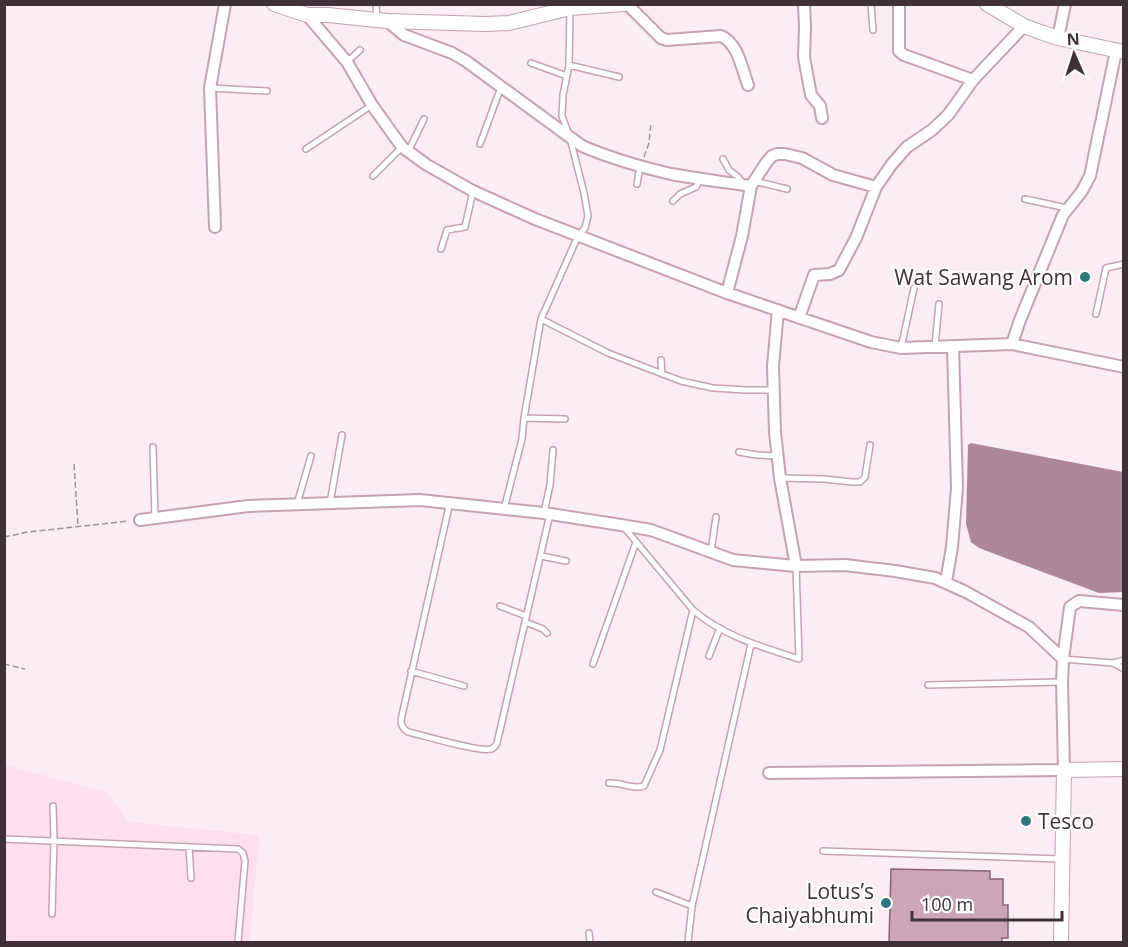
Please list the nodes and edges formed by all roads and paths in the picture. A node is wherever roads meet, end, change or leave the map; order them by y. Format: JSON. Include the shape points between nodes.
{"nodes":[{"id":1,"x":225,"y":4,"type":"edge"},
{"id":2,"x":274,"y":4,"type":"edge"},
{"id":3,"x":376,"y":4,"type":"edge"},
{"id":4,"x":625,"y":4,"type":"edge"},
{"id":5,"x":804,"y":4,"type":"edge"},
{"id":6,"x":872,"y":4,"type":"edge"},
{"id":7,"x":899,"y":4,"type":"edge"},
{"id":8,"x":987,"y":4,"type":"edge"},
{"id":9,"x":1065,"y":4,"type":"edge"},
{"id":10,"x":570,"y":8,"type":"junction"},
{"id":11,"x":329,"y":10,"type":"edge"},
{"id":12,"x":307,"y":15,"type":"junction"},
{"id":13,"x":382,"y":21,"type":"junction"},
{"id":14,"x":1024,"y":26,"type":"junction"},
{"id":15,"x":873,"y":30,"type":"dead end"},
{"id":16,"x":1058,"y":38,"type":"junction"},
{"id":17,"x":360,"y":50,"type":"dead end"},
{"id":18,"x":1120,"y":52,"type":"edge"},
{"id":19,"x":347,"y":62,"type":"junction"},
{"id":20,"x":531,"y":63,"type":"dead end"},
{"id":21,"x":569,"y":65,"type":"junction"},
{"id":22,"x":567,"y":75,"type":"junction"},
{"id":23,"x":619,"y":77,"type":"dead end"},
{"id":24,"x":973,"y":80,"type":"junction"},
{"id":25,"x":748,"y":85,"type":"dead end"},
{"id":26,"x":501,"y":87,"type":"junction"},
{"id":27,"x":210,"y":88,"type":"junction"},
{"id":28,"x":267,"y":91,"type":"dead end"},
{"id":29,"x":372,"y":105,"type":"junction"},
{"id":30,"x":822,"y":118,"type":"dead end"},
{"id":31,"x":424,"y":119,"type":"dead end"},
{"id":32,"x":651,"y":122,"type":"dead end"},
{"id":33,"x":570,"y":138,"type":"junction"},
{"id":34,"x":480,"y":144,"type":"dead end"},
{"id":35,"x":306,"y":149,"type":"dead end"},
{"id":36,"x":405,"y":149,"type":"junction"},
{"id":37,"x":723,"y":159,"type":"dead end"},
{"id":38,"x":640,"y":166,"type":"junction"},
{"id":39,"x":373,"y":176,"type":"dead end"},
{"id":40,"x":701,"y":178,"type":"junction"},
{"id":41,"x":638,"y":184,"type":"dead end"},
{"id":42,"x":749,"y":184,"type":"junction"},
{"id":43,"x":876,"y":187,"type":"junction"},
{"id":44,"x":787,"y":189,"type":"dead end"},
{"id":45,"x":473,"y":191,"type":"junction"},
{"id":46,"x":1025,"y":199,"type":"dead end"},
{"id":47,"x":673,"y":201,"type":"dead end"},
{"id":48,"x":1068,"y":208,"type":"junction"},
{"id":49,"x":215,"y":227,"type":"dead end"},
{"id":50,"x":578,"y":236,"type":"junction"},
{"id":51,"x":441,"y":249,"type":"dead end"},
{"id":52,"x":1124,"y":264,"type":"edge"},
{"id":53,"x":914,"y":288,"type":"dead end"},
{"id":54,"x":728,"y":293,"type":"junction"},
{"id":55,"x":939,"y":304,"type":"dead end"},
{"id":56,"x":778,"y":310,"type":"junction"},
{"id":57,"x":1095,"y":314,"type":"dead end"},
{"id":58,"x":799,"y":318,"type":"junction"},
{"id":59,"x":541,"y":319,"type":"junction"},
{"id":60,"x":1012,"y":344,"type":"junction"},
{"id":61,"x":953,"y":347,"type":"junction"},
{"id":62,"x":901,"y":348,"type":"junction"},
{"id":63,"x":935,"y":348,"type":"junction"},
{"id":64,"x":661,"y":360,"type":"dead end"},
{"id":65,"x":1124,"y":367,"type":"edge"},
{"id":66,"x":662,"y":374,"type":"junction"},
{"id":67,"x":774,"y":390,"type":"junction"},
{"id":68,"x":524,"y":418,"type":"junction"},
{"id":69,"x":565,"y":419,"type":"dead end"},
{"id":70,"x":342,"y":435,"type":"dead end"},
{"id":71,"x":870,"y":445,"type":"dead end"},
{"id":72,"x":153,"y":447,"type":"dead end"},
{"id":73,"x":553,"y":450,"type":"dead end"},
{"id":74,"x":740,"y":452,"type":"dead end"},
{"id":75,"x":311,"y":456,"type":"dead end"},
{"id":76,"x":778,"y":456,"type":"junction"},
{"id":77,"x":74,"y":464,"type":"dead end"},
{"id":78,"x":780,"y":478,"type":"junction"},
{"id":79,"x":450,"y":502,"type":"junction"},
{"id":80,"x":330,"y":503,"type":"junction"},
{"id":81,"x":297,"y":504,"type":"junction"},
{"id":82,"x":504,"y":510,"type":"junction"},
{"id":83,"x":547,"y":514,"type":"junction"},
{"id":84,"x":716,"y":517,"type":"dead end"},
{"id":85,"x":155,"y":518,"type":"junction"},
{"id":86,"x":140,"y":520,"type":"joint"},
{"id":87,"x":621,"y":525,"type":"junction"},
{"id":88,"x":78,"y":527,"type":"junction"},
{"id":89,"x":4,"y":537,"type":"edge"},
{"id":90,"x":636,"y":542,"type":"junction"},
{"id":91,"x":711,"y":551,"type":"junction"},
{"id":92,"x":541,"y":556,"type":"junction"},
{"id":93,"x":566,"y":561,"type":"dead end"},
{"id":94,"x":796,"y":566,"type":"junction"},
{"id":95,"x":946,"y":582,"type":"junction"},
{"id":96,"x":500,"y":606,"type":"dead end"},
{"id":97,"x":1124,"y":606,"type":"edge"},
{"id":98,"x":693,"y":610,"type":"junction"},
{"id":99,"x":526,"y":619,"type":"junction"},
{"id":100,"x":720,"y":628,"type":"junction"},
{"id":101,"x":548,"y":633,"type":"dead end"},
{"id":102,"x":751,"y":644,"type":"junction"},
{"id":103,"x":709,"y":656,"type":"dead end"},
{"id":104,"x":1064,"y":658,"type":"junction"},
{"id":105,"x":1124,"y":660,"type":"edge"},
{"id":106,"x":1113,"y":663,"type":"junction"},
{"id":107,"x":4,"y":664,"type":"edge"},
{"id":108,"x":593,"y":664,"type":"dead end"},
{"id":109,"x":25,"y":669,"type":"dead end"},
{"id":110,"x":1124,"y":669,"type":"edge"},
{"id":111,"x":411,"y":671,"type":"junction"},
{"id":112,"x":1062,"y":682,"type":"junction"},
{"id":113,"x":928,"y":685,"type":"dead end"},
{"id":114,"x":464,"y":686,"type":"dead end"},
{"id":115,"x":1124,"y":769,"type":"edge"},
{"id":116,"x":1064,"y":770,"type":"junction"},
{"id":117,"x":769,"y":773,"type":"dead end"},
{"id":118,"x":609,"y":783,"type":"dead end"},
{"id":119,"x":53,"y":806,"type":"dead end"},
{"id":120,"x":4,"y":839,"type":"edge"},
{"id":121,"x":54,"y":840,"type":"junction"},
{"id":122,"x":189,"y":847,"type":"junction"},
{"id":123,"x":823,"y":851,"type":"dead end"},
{"id":124,"x":1062,"y":859,"type":"junction"},
{"id":125,"x":191,"y":878,"type":"dead end"},
{"id":126,"x":656,"y":892,"type":"dead end"},
{"id":127,"x":692,"y":906,"type":"junction"},
{"id":128,"x":52,"y":914,"type":"dead end"},
{"id":129,"x":590,"y":933,"type":"dead end"},
{"id":130,"x":238,"y":942,"type":"edge"},
{"id":131,"x":590,"y":942,"type":"edge"},
{"id":132,"x":688,"y":942,"type":"edge"},
{"id":133,"x":1061,"y":942,"type":"edge"}],
"edges":[{"from":1,"to":27,"type":"street"},
{"from":2,"to":12,"type":"street"},
{"from":3,"to":13,"type":"lane"},
{"from":4,"to":10,"type":"street"},
{"from":4,"to":25,"type":"street","via":[[661,38],[728,39]]},
{"from":5,"to":30,"type":"street","via":[[807,77]]},
{"from":6,"to":15,"type":"lane"},
{"from":7,"to":24,"type":"street","via":[[899,51]]},
{"from":8,"to":14,"type":"street"},
{"from":9,"to":16,"type":"street"},
{"from":10,"to":13,"type":"street","via":[[509,23]]},
{"from":10,"to":21,"type":"lane"},
{"from":11,"to":12,"type":"street"},
{"from":11,"to":13,"type":"street"},
{"from":12,"to":19,"type":"street"},
{"from":13,"to":26,"type":"street","via":[[404,35],[452,53]]},
{"from":14,"to":16,"type":"street"},
{"from":14,"to":24,"type":"street"},
{"from":16,"to":18,"type":"street"},
{"from":17,"to":19,"type":"lane"},
{"from":18,"to":48,"type":"street","via":[[1090,176]]},
{"from":19,"to":29,"type":"street"},
{"from":20,"to":22,"type":"lane"},
{"from":21,"to":22,"type":"lane"},
{"from":21,"to":23,"type":"lane"},
{"from":22,"to":33,"type":"lane","via":[[562,116]]},
{"from":24,"to":43,"type":"street","via":[[948,115],[907,147]]},
{"from":26,"to":33,"type":"street"},
{"from":26,"to":34,"type":"lane"},
{"from":27,"to":28,"type":"lane"},
{"from":27,"to":49,"type":"street"},
{"from":29,"to":35,"type":"lane"},
{"from":29,"to":36,"type":"street"},
{"from":31,"to":36,"type":"lane"},
{"from":32,"to":38,"type":"path","via":[[649,143]]},
{"from":33,"to":38,"type":"street","via":[[599,153]]},
{"from":33,"to":50,"type":"lane","via":[[588,216]]},
{"from":36,"to":39,"type":"lane"},
{"from":36,"to":45,"type":"street"},
{"from":37,"to":42,"type":"lane","via":[[729,170]]},
{"from":38,"to":40,"type":"street"},
{"from":38,"to":41,"type":"lane"},
{"from":40,"to":42,"type":"street"},
{"from":40,"to":47,"type":"lane","via":[[696,187]]},
{"from":42,"to":43,"type":"street","via":[[772,156],[785,154],[802,158],[832,175]]},
{"from":42,"to":44,"type":"lane"},
{"from":42,"to":54,"type":"street"},
{"from":43,"to":58,"type":"street","via":[[839,270],[814,275]]},
{"from":45,"to":50,"type":"street"},
{"from":45,"to":51,"type":"lane","via":[[465,227],[447,230]]},
{"from":46,"to":48,"type":"lane"},
{"from":48,"to":60,"type":"street"},
{"from":50,"to":54,"type":"street"},
{"from":50,"to":59,"type":"lane"},
{"from":52,"to":57,"type":"lane","via":[[1106,268]]},
{"from":53,"to":62,"type":"lane"},
{"from":54,"to":56,"type":"street"},
{"from":55,"to":63,"type":"lane"},
{"from":56,"to":58,"type":"street"},
{"from":56,"to":67,"type":"street"},
{"from":58,"to":62,"type":"street"},
{"from":59,"to":66,"type":"lane","via":[[608,354]]},
{"from":59,"to":68,"type":"lane"},
{"from":60,"to":61,"type":"street"},
{"from":60,"to":65,"type":"street"},
{"from":61,"to":63,"type":"street"},
{"from":61,"to":95,"type":"street","via":[[957,488]]},
{"from":62,"to":63,"type":"street"},
{"from":64,"to":66,"type":"lane"},
{"from":66,"to":67,"type":"lane","via":[[713,388]]},
{"from":67,"to":76,"type":"street"},
{"from":68,"to":69,"type":"lane"},
{"from":68,"to":82,"type":"lane"},
{"from":70,"to":80,"type":"lane"},
{"from":71,"to":78,"type":"lane","via":[[865,477],[860,482]]},
{"from":72,"to":85,"type":"lane"},
{"from":73,"to":83,"type":"lane"},
{"from":74,"to":76,"type":"lane"},
{"from":75,"to":81,"type":"lane"},
{"from":76,"to":78,"type":"street"},
{"from":77,"to":88,"type":"path"},
{"from":78,"to":94,"type":"street"},
{"from":79,"to":80,"type":"street"},
{"from":79,"to":82,"type":"street"},
{"from":79,"to":111,"type":"lane"},
{"from":80,"to":81,"type":"street"},
{"from":81,"to":85,"type":"street"},
{"from":82,"to":83,"type":"street"},
{"from":83,"to":87,"type":"street"},
{"from":83,"to":92,"type":"lane"},
{"from":84,"to":91,"type":"lane"},
{"from":85,"to":86,"type":"street"},
{"from":86,"to":88,"type":"path"},
{"from":87,"to":90,"type":"lane"},
{"from":87,"to":91,"type":"street","via":[[651,530]]},
{"from":88,"to":89,"type":"path"},
{"from":90,"to":98,"type":"lane"},
{"from":90,"to":108,"type":"lane"},
{"from":91,"to":94,"type":"street","via":[[733,560]]},
{"from":92,"to":93,"type":"lane"},
{"from":92,"to":99,"type":"lane"},
{"from":94,"to":95,"type":"street","via":[[855,566]]},
{"from":94,"to":102,"type":"lane","via":[[799,659]]},
{"from":95,"to":104,"type":"street","via":[[1029,627]]},
{"from":96,"to":99,"type":"lane"},
{"from":97,"to":104,"type":"street","via":[[1079,601],[1070,607]]},
{"from":98,"to":100,"type":"lane"},
{"from":98,"to":118,"type":"lane","via":[[660,750],[644,786]]},
{"from":99,"to":101,"type":"lane"},
{"from":99,"to":111,"type":"lane","via":[[496,747],[492,749],[477,749],[404,729],[401,720]]},
{"from":100,"to":102,"type":"lane"},
{"from":100,"to":103,"type":"lane"},
{"from":102,"to":127,"type":"lane"},
{"from":104,"to":106,"type":"lane"},
{"from":104,"to":112,"type":"street"},
{"from":105,"to":106,"type":"lane"},
{"from":106,"to":110,"type":"lane"},
{"from":107,"to":109,"type":"path"},
{"from":111,"to":114,"type":"lane"},
{"from":112,"to":113,"type":"lane"},
{"from":112,"to":116,"type":"street"},
{"from":115,"to":116,"type":"street"},
{"from":116,"to":117,"type":"street"},
{"from":116,"to":124,"type":"street"},
{"from":119,"to":121,"type":"lane"},
{"from":120,"to":121,"type":"lane"},
{"from":121,"to":122,"type":"lane"},
{"from":121,"to":128,"type":"lane"},
{"from":122,"to":125,"type":"lane"},
{"from":122,"to":130,"type":"lane","via":[[238,849],[243,853]]},
{"from":123,"to":124,"type":"lane"},
{"from":124,"to":133,"type":"street"},
{"from":126,"to":127,"type":"lane"},
{"from":127,"to":132,"type":"lane"},
{"from":129,"to":131,"type":"lane"}]}
